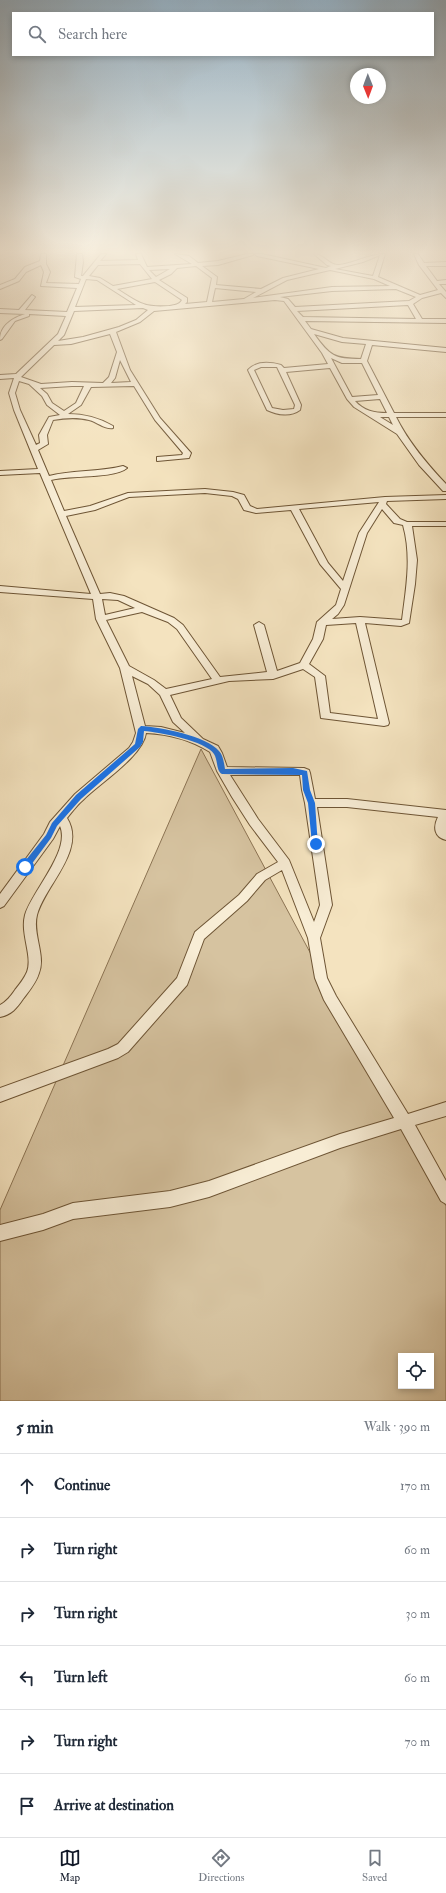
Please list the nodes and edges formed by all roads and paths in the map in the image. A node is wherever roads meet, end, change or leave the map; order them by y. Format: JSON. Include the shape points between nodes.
{"nodes":[{"id":1,"x":14,"y":319,"type":"edge"},
{"id":2,"x":68,"y":319,"type":"edge"},
{"id":3,"x":140,"y":319,"type":"edge"},
{"id":4,"x":301,"y":319,"type":"edge"},
{"id":5,"x":324,"y":319,"type":"edge"},
{"id":6,"x":420,"y":321,"type":"joint"},
{"id":7,"x":446,"y":321,"type":"edge"},
{"id":8,"x":112,"y":330,"type":"junction"},
{"id":9,"x":309,"y":330,"type":"junction"},
{"id":10,"x":0,"y":338,"type":"edge"},
{"id":11,"x":370,"y":342,"type":"junction"},
{"id":12,"x":53,"y":343,"type":"junction"},
{"id":13,"x":446,"y":350,"type":"edge"},
{"id":14,"x":119,"y":353,"type":"junction"},
{"id":15,"x":325,"y":353,"type":"junction"},
{"id":16,"x":364,"y":361,"type":"junction"},
{"id":17,"x":332,"y":366,"type":"junction"},
{"id":18,"x":282,"y":370,"type":"junction"},
{"id":19,"x":131,"y":376,"type":"junction"},
{"id":20,"x":0,"y":377,"type":"edge"},
{"id":21,"x":18,"y":377,"type":"junction"},
{"id":22,"x":112,"y":378,"type":"junction"},
{"id":23,"x":31,"y":383,"type":"junction"},
{"id":24,"x":136,"y":384,"type":"junction"},
{"id":25,"x":88,"y":385,"type":"junction"},
{"id":26,"x":105,"y":385,"type":"junction"},
{"id":27,"x":382,"y":397,"type":"junction"},
{"id":28,"x":350,"y":399,"type":"junction"},
{"id":29,"x":64,"y":415,"type":"junction"},
{"id":30,"x":369,"y":415,"type":"junction"},
{"id":31,"x":392,"y":415,"type":"junction"},
{"id":32,"x":446,"y":415,"type":"edge"},
{"id":33,"x":111,"y":427,"type":"dead end"},
{"id":34,"x":400,"y":432,"type":"junction"},
{"id":35,"x":34,"y":449,"type":"junction"},
{"id":36,"x":160,"y":459,"type":"dead end"},
{"id":37,"x":123,"y":468,"type":"dead end"},
{"id":38,"x":0,"y":473,"type":"edge"},
{"id":39,"x":45,"y":475,"type":"junction"},
{"id":40,"x":446,"y":489,"type":"edge"},
{"id":41,"x":446,"y":497,"type":"edge"},
{"id":42,"x":383,"y":502,"type":"junction"},
{"id":43,"x":294,"y":508,"type":"junction"},
{"id":44,"x":63,"y":514,"type":"junction"},
{"id":45,"x":408,"y":524,"type":"junction"},
{"id":46,"x":446,"y":524,"type":"edge"},
{"id":47,"x":344,"y":588,"type":"junction"},
{"id":48,"x":0,"y":589,"type":"edge"},
{"id":49,"x":97,"y":597,"type":"junction"},
{"id":50,"x":143,"y":609,"type":"junction"},
{"id":51,"x":101,"y":619,"type":"junction"},
{"id":52,"x":360,"y":620,"type":"junction"},
{"id":53,"x":322,"y":622,"type":"junction"},
{"id":54,"x":259,"y":625,"type":"dead end"},
{"id":55,"x":304,"y":665,"type":"junction"},
{"id":56,"x":125,"y":668,"type":"junction"},
{"id":57,"x":273,"y":676,"type":"junction"},
{"id":58,"x":218,"y":681,"type":"junction"},
{"id":59,"x":164,"y":693,"type":"junction"},
{"id":60,"x":141,"y":729,"type":"junction"},
{"id":61,"x":202,"y":742,"type":"junction"},
{"id":62,"x":222,"y":771,"type":"junction"},
{"id":63,"x":311,"y":803,"type":"junction"},
{"id":64,"x":446,"y":814,"type":"edge"},
{"id":65,"x":61,"y":819,"type":"junction"},
{"id":66,"x":446,"y":836,"type":"edge"},
{"id":67,"x":285,"y":863,"type":"junction"},
{"id":68,"x":0,"y":903,"type":"edge"},
{"id":69,"x":314,"y":938,"type":"junction"},
{"id":70,"x":0,"y":1011,"type":"edge"},
{"id":71,"x":0,"y":1095,"type":"edge"},
{"id":72,"x":446,"y":1109,"type":"edge"},
{"id":73,"x":404,"y":1120,"type":"junction"},
{"id":74,"x":446,"y":1196,"type":"edge"},
{"id":75,"x":0,"y":1233,"type":"edge"}],
"edges":[{"from":1,"to":10,"type":"street"},
{"from":2,"to":12,"type":"street","via":[[64,331]]},
{"from":3,"to":8,"type":"street"},
{"from":4,"to":9,"type":"street"},
{"from":5,"to":6,"type":"street"},
{"from":6,"to":7,"type":"street"},
{"from":8,"to":12,"type":"street","via":[[68,342]]},
{"from":8,"to":14,"type":"street"},
{"from":9,"to":11,"type":"street","via":[[342,340]]},
{"from":9,"to":15,"type":"street"},
{"from":11,"to":13,"type":"street"},
{"from":11,"to":16,"type":"street"},
{"from":12,"to":21,"type":"street"},
{"from":14,"to":19,"type":"street"},
{"from":14,"to":22,"type":"street"},
{"from":15,"to":16,"type":"street","via":[[342,361]]},
{"from":15,"to":17,"type":"street"},
{"from":16,"to":27,"type":"street"},
{"from":17,"to":18,"type":"street"},
{"from":17,"to":28,"type":"street"},
{"from":18,"to":18,"type":"street","via":[[279,366],[272,365],[254,367],[251,370],[269,409],[279,412],[295,411],[299,408],[298,404]]},
{"from":19,"to":22,"type":"street"},
{"from":19,"to":24,"type":"street"},
{"from":20,"to":21,"type":"street"},
{"from":21,"to":23,"type":"street"},
{"from":21,"to":35,"type":"street","via":[[13,387],[13,399]]},
{"from":22,"to":26,"type":"street"},
{"from":23,"to":25,"type":"street","via":[[40,386]]},
{"from":23,"to":29,"type":"street","via":[[45,395],[49,404]]},
{"from":24,"to":26,"type":"street"},
{"from":24,"to":36,"type":"street","via":[[157,419],[187,453],[183,457]]},
{"from":25,"to":26,"type":"street"},
{"from":25,"to":29,"type":"street","via":[[79,404]]},
{"from":27,"to":28,"type":"street"},
{"from":27,"to":31,"type":"street"},
{"from":28,"to":30,"type":"street"},
{"from":29,"to":33,"type":"street","via":[[93,418]]},
{"from":29,"to":35,"type":"street","via":[[50,419],[43,435],[44,444]]},
{"from":30,"to":31,"type":"street"},
{"from":30,"to":34,"type":"street"},
{"from":31,"to":32,"type":"street"},
{"from":31,"to":34,"type":"street"},
{"from":34,"to":40,"type":"street","via":[[422,463]]},
{"from":35,"to":39,"type":"street"},
{"from":37,"to":39,"type":"street","via":[[108,472]]},
{"from":38,"to":39,"type":"street"},
{"from":39,"to":44,"type":"street"},
{"from":41,"to":42,"type":"street"},
{"from":42,"to":43,"type":"street"},
{"from":42,"to":45,"type":"street","via":[[397,522]]},
{"from":42,"to":47,"type":"street","via":[[363,533]]},
{"from":43,"to":44,"type":"street","via":[[250,510],[239,495],[221,492],[162,492],[128,495],[96,507]]},
{"from":43,"to":47,"type":"street","via":[[324,564]]},
{"from":44,"to":49,"type":"street"},
{"from":45,"to":46,"type":"street"},
{"from":45,"to":52,"type":"street","via":[[414,558],[406,621],[401,623]]},
{"from":47,"to":53,"type":"street","via":[[338,609]]},
{"from":48,"to":49,"type":"street"},
{"from":49,"to":50,"type":"street","via":[[116,596]]},
{"from":49,"to":51,"type":"street"},
{"from":50,"to":51,"type":"street"},
{"from":50,"to":58,"type":"street","via":[[178,624]]},
{"from":51,"to":56,"type":"street"},
{"from":52,"to":53,"type":"street"},
{"from":52,"to":55,"type":"street","via":[[384,723],[325,716],[320,676]]},
{"from":53,"to":55,"type":"street","via":[[318,639]]},
{"from":54,"to":57,"type":"street"},
{"from":55,"to":57,"type":"street"},
{"from":56,"to":59,"type":"street","via":[[151,682]]},
{"from":56,"to":60,"type":"street"},
{"from":57,"to":58,"type":"street"},
{"from":58,"to":59,"type":"street"},
{"from":59,"to":61,"type":"street","via":[[177,720]]},
{"from":60,"to":61,"type":"street","via":[[161,730]]},
{"from":60,"to":65,"type":"street","via":[[138,746],[79,797]]},
{"from":61,"to":62,"type":"street","via":[[217,753]]},
{"from":62,"to":63,"type":"street","via":[[300,771],[305,773]]},
{"from":62,"to":67,"type":"street","via":[[246,811]]},
{"from":63,"to":64,"type":"street","via":[[354,804]]},
{"from":63,"to":69,"type":"street","via":[[326,905]]},
{"from":64,"to":66,"type":"street","via":[[440,825],[442,833]]},
{"from":65,"to":68,"type":"street","via":[[54,825],[49,836]]},
{"from":65,"to":70,"type":"street","via":[[67,829],[64,846],[56,869],[30,917],[33,972],[12,1004],[6,1010]]},
{"from":67,"to":69,"type":"street"},
{"from":67,"to":71,"type":"street","via":[[261,877],[246,895],[199,936],[182,981],[123,1048],[113,1054]]},
{"from":69,"to":73,"type":"street","via":[[317,964],[326,989]]},
{"from":72,"to":73,"type":"street"},
{"from":73,"to":74,"type":"street"},
{"from":73,"to":75,"type":"street","via":[[258,1169],[209,1189],[170,1199],[73,1212]]}]}
